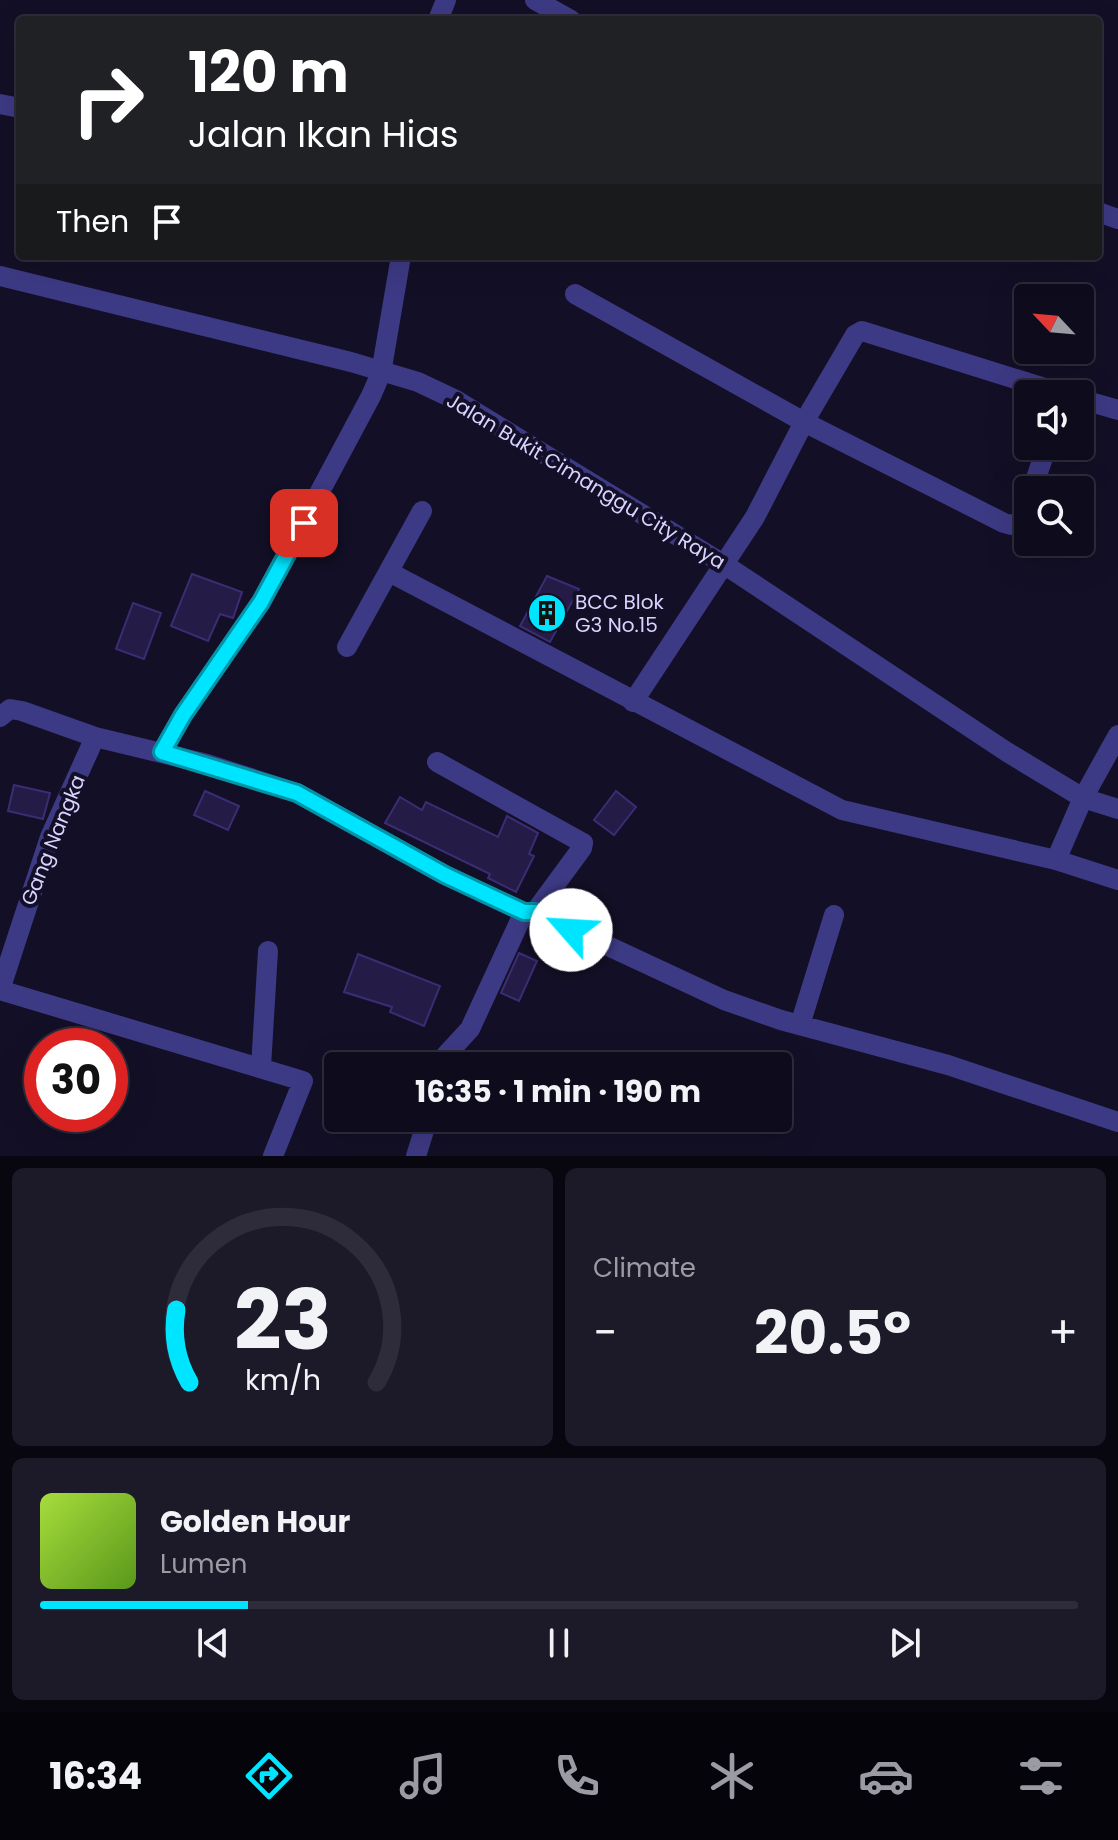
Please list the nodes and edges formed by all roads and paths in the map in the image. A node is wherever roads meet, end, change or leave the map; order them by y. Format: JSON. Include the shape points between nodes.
{"nodes":[{"id":1,"x":535,"y":0,"type":"edge"},
{"id":2,"x":564,"y":16,"type":"edge"},
{"id":3,"x":400,"y":260,"type":"edge"},
{"id":4,"x":0,"y":276,"type":"edge"},
{"id":5,"x":575,"y":294,"type":"dead end"},
{"id":6,"x":381,"y":373,"type":"junction"},
{"id":7,"x":1019,"y":380,"type":"edge"},
{"id":8,"x":1094,"y":403,"type":"edge"},
{"id":9,"x":1118,"y":410,"type":"edge"},
{"id":10,"x":804,"y":422,"type":"junction"},
{"id":11,"x":422,"y":511,"type":"dead end"},
{"id":12,"x":1014,"y":524,"type":"edge"},
{"id":13,"x":725,"y":565,"type":"junction"},
{"id":14,"x":389,"y":572,"type":"junction"},
{"id":15,"x":347,"y":647,"type":"dead end"},
{"id":16,"x":633,"y":702,"type":"junction"},
{"id":17,"x":0,"y":717,"type":"edge"},
{"id":18,"x":1118,"y":735,"type":"edge"},
{"id":19,"x":95,"y":737,"type":"junction"},
{"id":20,"x":162,"y":752,"type":"junction"},
{"id":21,"x":437,"y":762,"type":"dead end"},
{"id":22,"x":1083,"y":798,"type":"junction"},
{"id":23,"x":1118,"y":809,"type":"edge"},
{"id":24,"x":1056,"y":860,"type":"junction"},
{"id":25,"x":1118,"y":880,"type":"edge"},
{"id":26,"x":530,"y":912,"type":"junction"},
{"id":27,"x":834,"y":915,"type":"dead end"},
{"id":28,"x":268,"y":951,"type":"dead end"},
{"id":29,"x":0,"y":990,"type":"edge"},
{"id":30,"x":800,"y":1025,"type":"junction"},
{"id":31,"x":449,"y":1052,"type":"edge"},
{"id":32,"x":261,"y":1067,"type":"junction"},
{"id":33,"x":1118,"y":1122,"type":"edge"},
{"id":34,"x":424,"y":1132,"type":"edge"},
{"id":35,"x":273,"y":1156,"type":"edge"},
{"id":36,"x":416,"y":1156,"type":"edge"}],
"edges":[{"from":1,"to":2,"type":"street"},
{"from":3,"to":6,"type":"street"},
{"from":4,"to":6,"type":"street","name":"Jalan Bukit Cimanggu City Raya"},
{"from":5,"to":10,"type":"street"},
{"from":6,"to":13,"type":"street","name":"Jalan Bukit Cimanggu City Raya","via":[[418,382],[456,400]]},
{"from":6,"to":20,"type":"street","via":[[261,602]]},
{"from":7,"to":10,"type":"street","via":[[862,331],[851,340]]},
{"from":8,"to":9,"type":"street"},
{"from":10,"to":12,"type":"street"},
{"from":10,"to":13,"type":"street"},
{"from":11,"to":14,"type":"street"},
{"from":13,"to":16,"type":"street"},
{"from":13,"to":22,"type":"street","name":"Jalan Bukit Cimanggu City Raya"},
{"from":14,"to":15,"type":"street"},
{"from":14,"to":16,"type":"street"},
{"from":16,"to":24,"type":"street","via":[[842,810]]},
{"from":17,"to":19,"type":"street","via":[[10,709],[22,711]]},
{"from":18,"to":22,"type":"street"},
{"from":19,"to":20,"type":"street"},
{"from":19,"to":29,"type":"street","name":"Gang Nangka","via":[[50,837]]},
{"from":20,"to":26,"type":"street","via":[[297,793],[445,875]]},
{"from":21,"to":26,"type":"street","via":[[583,843]]},
{"from":22,"to":23,"type":"street","name":"Jalan Bukit Cimanggu City Raya"},
{"from":22,"to":24,"type":"street"},
{"from":24,"to":25,"type":"street"},
{"from":26,"to":30,"type":"street","via":[[724,1000]]},
{"from":26,"to":31,"type":"street","via":[[470,1029]]},
{"from":27,"to":30,"type":"street"},
{"from":28,"to":32,"type":"street"},
{"from":29,"to":32,"type":"street"},
{"from":30,"to":33,"type":"street","via":[[948,1065]]},
{"from":32,"to":35,"type":"street","via":[[303,1081]]},
{"from":34,"to":36,"type":"street"}]}
